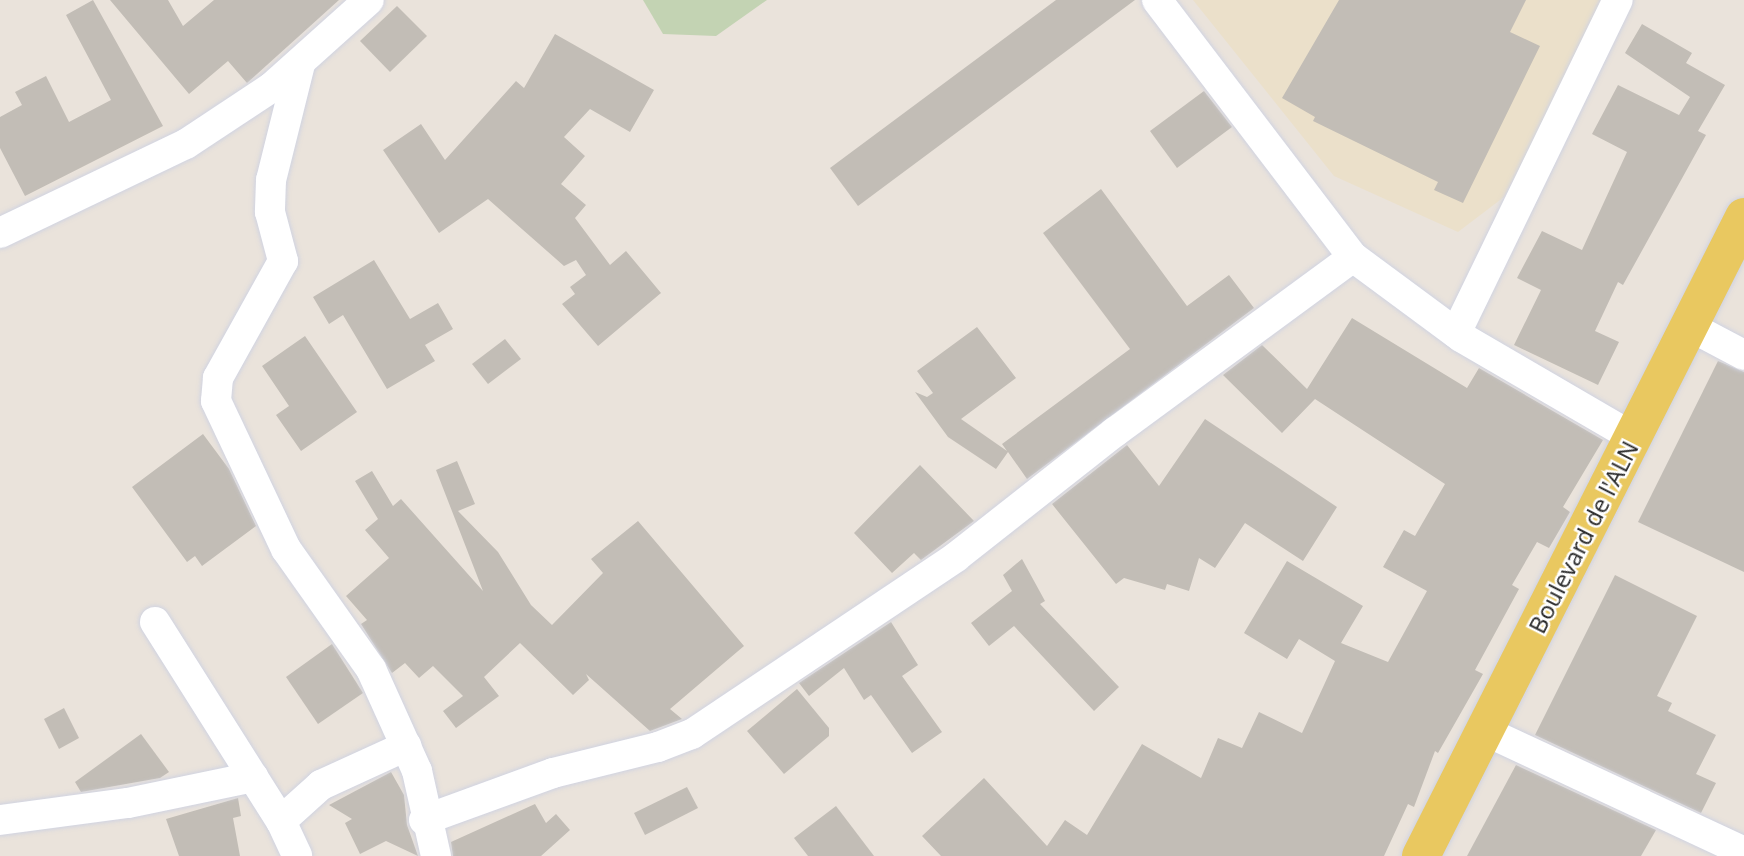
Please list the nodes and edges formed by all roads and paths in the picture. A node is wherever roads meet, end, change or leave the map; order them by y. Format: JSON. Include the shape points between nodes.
{"nodes":[{"id":1,"x":369,"y":0,"type":"edge"},
{"id":2,"x":1157,"y":0,"type":"edge"},
{"id":3,"x":1618,"y":0,"type":"edge"},
{"id":4,"x":300,"y":64,"type":"junction"},
{"id":5,"x":1744,"y":218,"type":"edge"},
{"id":6,"x":0,"y":233,"type":"edge"},
{"id":7,"x":1353,"y":257,"type":"junction"},
{"id":8,"x":1689,"y":326,"type":"junction"},
{"id":9,"x":1456,"y":334,"type":"junction"},
{"id":10,"x":1744,"y":355,"type":"edge"},
{"id":11,"x":1633,"y":437,"type":"junction"},
{"id":12,"x":155,"y":622,"type":"dead end"},
{"id":13,"x":1485,"y":731,"type":"junction"},
{"id":14,"x":406,"y":746,"type":"junction"},
{"id":15,"x":253,"y":777,"type":"junction"},
{"id":16,"x":0,"y":820,"type":"edge"},
{"id":17,"x":424,"y":820,"type":"junction"},
{"id":18,"x":281,"y":821,"type":"junction"},
{"id":19,"x":1744,"y":852,"type":"edge"},
{"id":20,"x":297,"y":856,"type":"edge"},
{"id":21,"x":436,"y":856,"type":"edge"},
{"id":22,"x":1421,"y":856,"type":"edge"}],
"edges":[{"from":1,"to":4,"type":"street"},
{"from":2,"to":7,"type":"street"},
{"from":3,"to":9,"type":"street"},
{"from":4,"to":6,"type":"street","via":[[272,88],[186,144]]},
{"from":4,"to":14,"type":"street","via":[[271,180],[271,212],[283,261],[218,378],[216,401],[286,549],[371,669]]},
{"from":5,"to":8,"type":"main road","name":"Boulevard de l'ALN"},
{"from":7,"to":9,"type":"street"},
{"from":7,"to":17,"type":"street","via":[[1115,432],[956,557],[692,734],[553,773]]},
{"from":8,"to":10,"type":"street"},
{"from":8,"to":11,"type":"main road","name":"Boulevard de l'ALN"},
{"from":9,"to":11,"type":"street"},
{"from":11,"to":13,"type":"main road","name":"Boulevard de l'ALN"},
{"from":12,"to":15,"type":"street"},
{"from":13,"to":19,"type":"street"},
{"from":13,"to":22,"type":"main road","name":"Boulevard de l'ALN"},
{"from":14,"to":17,"type":"street","via":[[417,771]]},
{"from":14,"to":18,"type":"street","via":[[321,785]]},
{"from":15,"to":16,"type":"street","via":[[128,803]]},
{"from":15,"to":18,"type":"street"},
{"from":17,"to":21,"type":"street"},
{"from":18,"to":20,"type":"street"}]}
